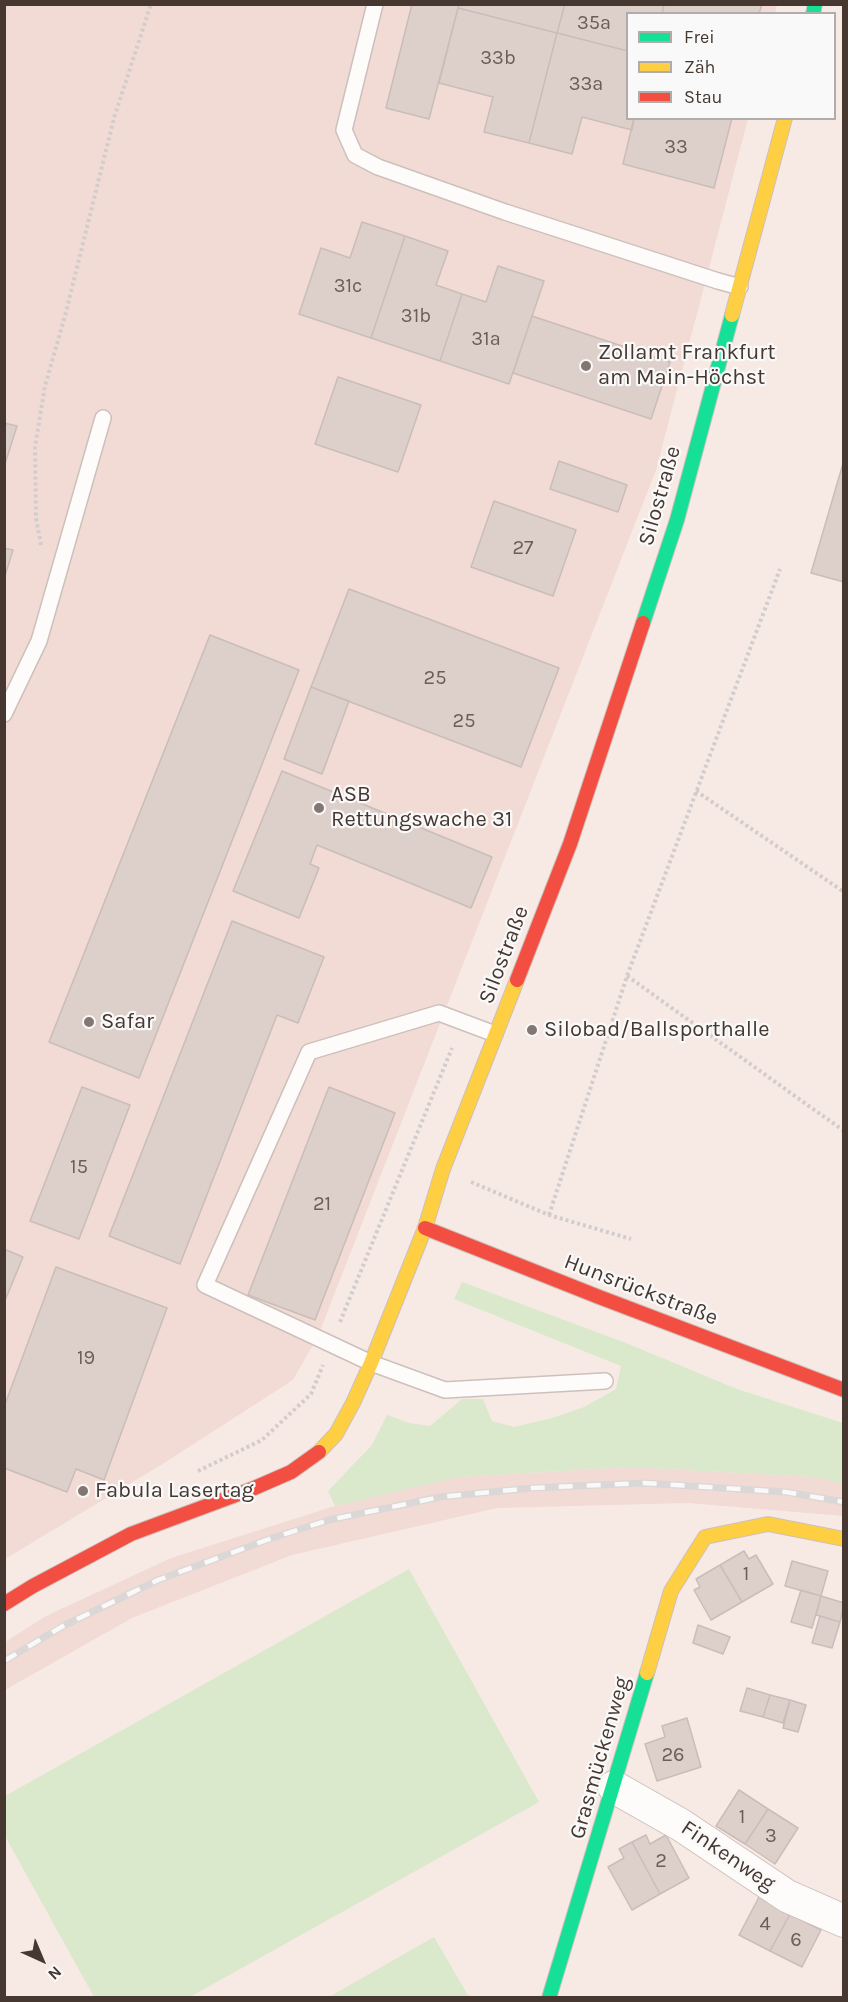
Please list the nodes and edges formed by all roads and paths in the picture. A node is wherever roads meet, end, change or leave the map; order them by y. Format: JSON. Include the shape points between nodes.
{"nodes":[{"id":1,"x":151,"y":4,"type":"edge"},
{"id":2,"x":375,"y":4,"type":"edge"},
{"id":3,"x":784,"y":120,"type":"edge"},
{"id":4,"x":740,"y":286,"type":"junction"},
{"id":5,"x":103,"y":418,"type":"dead end"},
{"id":6,"x":780,"y":569,"type":"dead end"},
{"id":7,"x":55,"y":586,"type":"junction"},
{"id":8,"x":4,"y":714,"type":"edge"},
{"id":9,"x":696,"y":791,"type":"junction"},
{"id":10,"x":843,"y":892,"type":"edge"},
{"id":11,"x":627,"y":976,"type":"junction"},
{"id":12,"x":464,"y":1021,"type":"junction"},
{"id":13,"x":495,"y":1034,"type":"junction"},
{"id":14,"x":843,"y":1131,"type":"edge"},
{"id":15,"x":408,"y":1158,"type":"junction"},
{"id":16,"x":443,"y":1169,"type":"junction"},
{"id":17,"x":549,"y":1215,"type":"junction"},
{"id":18,"x":425,"y":1228,"type":"junction"},
{"id":19,"x":631,"y":1239,"type":"dead end"},
{"id":20,"x":332,"y":1343,"type":"junction"},
{"id":21,"x":371,"y":1363,"type":"junction"},
{"id":22,"x":605,"y":1381,"type":"dead end"},
{"id":23,"x":843,"y":1390,"type":"edge"},
{"id":24,"x":188,"y":1476,"type":"dead end"},
{"id":25,"x":843,"y":1539,"type":"edge"},
{"id":26,"x":4,"y":1604,"type":"edge"},
{"id":27,"x":614,"y":1787,"type":"junction"},
{"id":28,"x":843,"y":1921,"type":"edge"},
{"id":29,"x":549,"y":1998,"type":"edge"}],
"edges":[{"from":1,"to":7,"type":"path","via":[[114,118],[45,386],[35,447],[36,518],[43,556]]},
{"from":2,"to":4,"type":"lane","via":[[344,130],[355,155],[378,167],[505,212]]},
{"from":3,"to":4,"type":"main road","name":"Silostraße"},
{"from":4,"to":13,"type":"main road","name":"Silostraße","via":[[673,531],[570,844]]},
{"from":5,"to":7,"type":"lane"},
{"from":6,"to":9,"type":"path"},
{"from":7,"to":8,"type":"lane","via":[[39,641]]},
{"from":9,"to":10,"type":"path"},
{"from":9,"to":11,"type":"path"},
{"from":11,"to":14,"type":"path"},
{"from":11,"to":17,"type":"path"},
{"from":12,"to":13,"type":"lane"},
{"from":12,"to":15,"type":"path"},
{"from":12,"to":20,"type":"lane","via":[[439,1013],[309,1052],[205,1285]]},
{"from":13,"to":16,"type":"main road","name":"Silostraße"},
{"from":15,"to":16,"type":"path"},
{"from":15,"to":20,"type":"path"},
{"from":16,"to":17,"type":"path"},
{"from":16,"to":18,"type":"main road","name":"Silostraße"},
{"from":17,"to":19,"type":"path"},
{"from":18,"to":21,"type":"main road","name":"Silostraße"},
{"from":18,"to":23,"type":"main road","name":"Hunsrückstraße"},
{"from":20,"to":21,"type":"lane"},
{"from":20,"to":24,"type":"path","via":[[311,1394],[262,1440]]},
{"from":21,"to":22,"type":"lane","via":[[445,1390]]},
{"from":21,"to":26,"type":"main road","name":"Silostraße","via":[[336,1434],[317,1454],[291,1472],[131,1534]]},
{"from":25,"to":27,"type":"main road","name":"Grasmückenweg","via":[[768,1524],[705,1537],[670,1591]]},
{"from":27,"to":28,"type":"street","name":"Finkenweg","via":[[681,1825],[787,1896]]},
{"from":27,"to":29,"type":"main road","name":"Grasmückenweg"}]}
